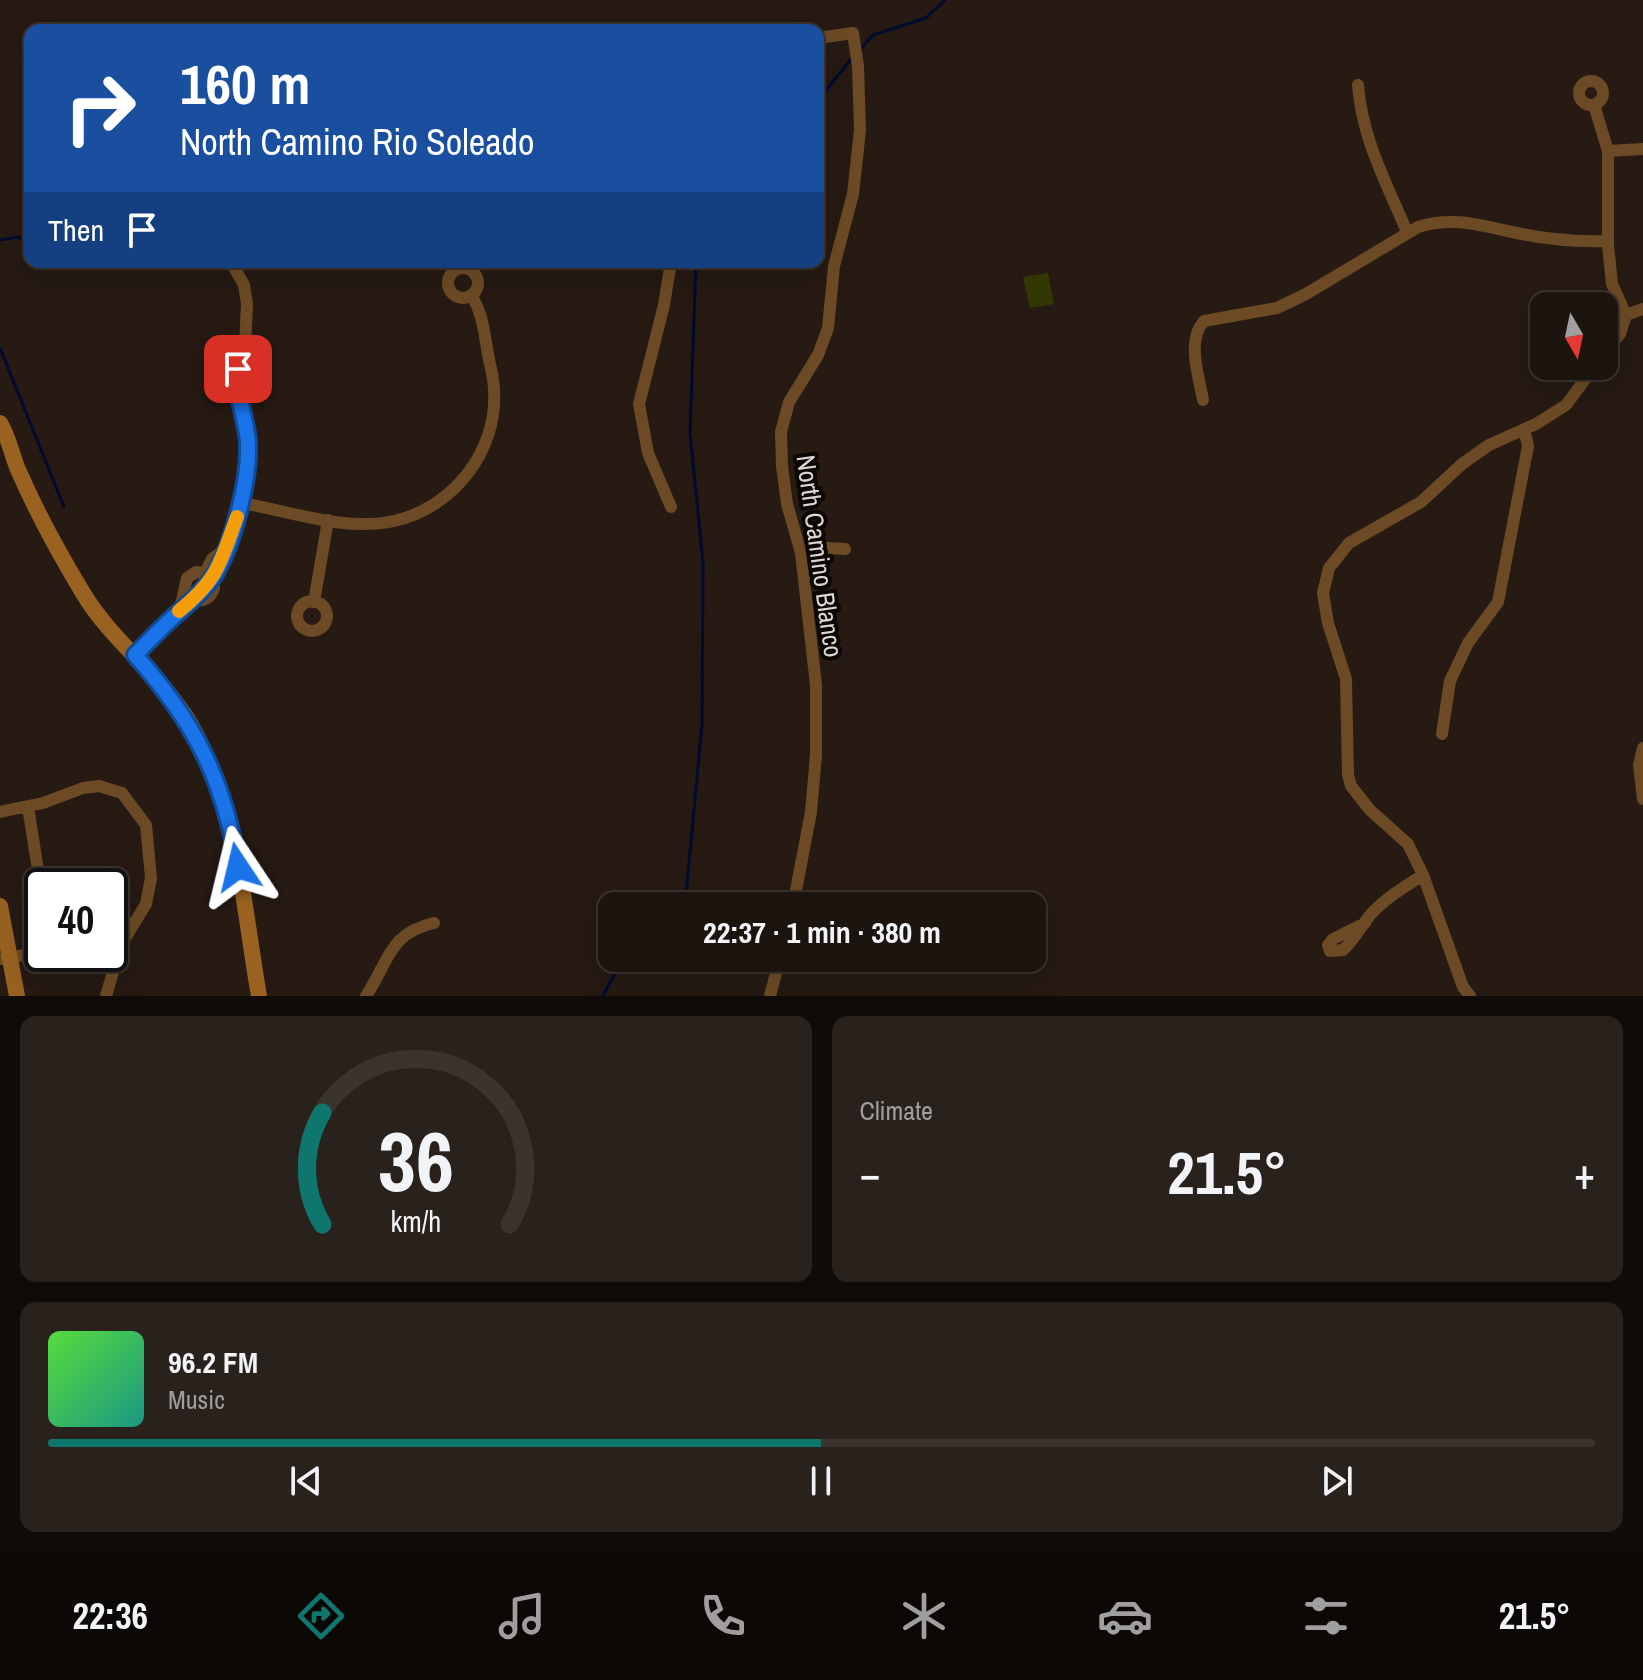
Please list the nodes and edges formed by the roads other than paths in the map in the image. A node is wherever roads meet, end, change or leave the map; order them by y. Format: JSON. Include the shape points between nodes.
{"nodes":[{"id":1,"x":824,"y":37,"type":"edge"},
{"id":2,"x":1358,"y":85,"type":"dead end"},
{"id":3,"x":1594,"y":105,"type":"dead end"},
{"id":4,"x":1643,"y":149,"type":"edge"},
{"id":5,"x":1608,"y":151,"type":"junction"},
{"id":6,"x":1407,"y":232,"type":"junction"},
{"id":7,"x":1608,"y":241,"type":"junction"},
{"id":8,"x":234,"y":268,"type":"edge"},
{"id":9,"x":670,"y":268,"type":"edge"},
{"id":10,"x":471,"y":295,"type":"dead end"},
{"id":11,"x":1643,"y":309,"type":"edge"},
{"id":12,"x":1626,"y":315,"type":"junction"},
{"id":13,"x":1618,"y":336,"type":"edge"},
{"id":14,"x":1585,"y":380,"type":"edge"},
{"id":15,"x":1203,"y":400,"type":"dead end"},
{"id":16,"x":0,"y":423,"type":"edge"},
{"id":17,"x":1524,"y":429,"type":"junction"},
{"id":18,"x":0,"y":452,"type":"edge"},
{"id":19,"x":19,"y":473,"type":"junction"},
{"id":20,"x":242,"y":503,"type":"junction"},
{"id":21,"x":671,"y":507,"type":"dead end"},
{"id":22,"x":328,"y":520,"type":"junction"},
{"id":23,"x":845,"y":549,"type":"dead end"},
{"id":24,"x":801,"y":553,"type":"junction"},
{"id":25,"x":209,"y":576,"type":"junction"},
{"id":26,"x":314,"y":602,"type":"dead end"},
{"id":27,"x":179,"y":611,"type":"junction"},
{"id":28,"x":135,"y":655,"type":"junction"},
{"id":29,"x":1442,"y":734,"type":"dead end"},
{"id":30,"x":1643,"y":748,"type":"edge"},
{"id":31,"x":1643,"y":799,"type":"edge"},
{"id":32,"x":28,"y":807,"type":"junction"},
{"id":33,"x":0,"y":812,"type":"edge"},
{"id":34,"x":38,"y":868,"type":"edge"},
{"id":35,"x":1423,"y":875,"type":"junction"},
{"id":36,"x":796,"y":892,"type":"edge"},
{"id":37,"x":0,"y":906,"type":"edge"},
{"id":38,"x":134,"y":923,"type":"junction"},
{"id":39,"x":434,"y":923,"type":"dead end"},
{"id":40,"x":1365,"y":923,"type":"dead end"},
{"id":41,"x":128,"y":924,"type":"edge"},
{"id":42,"x":5,"y":958,"type":"edge"},
{"id":43,"x":776,"y":972,"type":"edge"},
{"id":44,"x":17,"y":996,"type":"edge"},
{"id":45,"x":106,"y":996,"type":"edge"},
{"id":46,"x":259,"y":996,"type":"edge"},
{"id":47,"x":366,"y":996,"type":"edge"},
{"id":48,"x":770,"y":996,"type":"edge"},
{"id":49,"x":1470,"y":996,"type":"edge"}],
"edges":[{"from":1,"to":24,"type":"street","name":"North Camino Blanco","via":[[853,33],[860,130],[828,328],[789,402],[781,432],[787,504]]},
{"from":2,"to":6,"type":"street","via":[[1376,165]]},
{"from":3,"to":5,"type":"street"},
{"from":4,"to":5,"type":"street"},
{"from":5,"to":7,"type":"street"},
{"from":6,"to":7,"type":"street","via":[[1435,221],[1462,220],[1569,242]]},
{"from":6,"to":15,"type":"street","via":[[1277,308],[1204,321],[1196,329],[1195,344]]},
{"from":7,"to":12,"type":"street","via":[[1612,284]]},
{"from":8,"to":20,"type":"street","via":[[244,285],[248,320],[236,382],[248,444]]},
{"from":9,"to":21,"type":"street","via":[[639,404],[648,453]]},
{"from":10,"to":22,"type":"street","via":[[480,308],[494,408],[485,444],[467,477],[413,515],[373,524]]},
{"from":11,"to":12,"type":"street"},
{"from":12,"to":13,"type":"street"},
{"from":14,"to":17,"type":"street","via":[[1566,405]]},
{"from":16,"to":19,"type":"street"},
{"from":17,"to":29,"type":"street","via":[[1528,446],[1498,602],[1468,643],[1450,681]]},
{"from":17,"to":35,"type":"street","via":[[1489,445],[1421,502],[1349,543],[1329,568],[1323,593],[1346,679],[1351,786],[1408,844]]},
{"from":18,"to":19,"type":"street"},
{"from":19,"to":28,"type":"street","via":[[95,613]]},
{"from":20,"to":22,"type":"street"},
{"from":20,"to":25,"type":"street","via":[[225,549],[212,559]]},
{"from":22,"to":26,"type":"street"},
{"from":23,"to":24,"type":"street"},
{"from":24,"to":36,"type":"street","name":"North Camino Blanco","via":[[816,685],[816,755]]},
{"from":25,"to":27,"type":"street","via":[[196,572],[187,578]]},
{"from":25,"to":27,"type":"street","via":[[211,596],[194,599]]},
{"from":27,"to":28,"type":"street"},
{"from":28,"to":46,"type":"street","via":[[190,725],[214,772],[232,832]]},
{"from":30,"to":31,"type":"street"},
{"from":32,"to":33,"type":"street"},
{"from":32,"to":34,"type":"street"},
{"from":32,"to":38,"type":"street","via":[[83,788],[99,786],[122,793],[146,825],[150,853],[146,904]]},
{"from":35,"to":40,"type":"street","via":[[1387,899]]},
{"from":35,"to":49,"type":"street"},
{"from":37,"to":42,"type":"street"},
{"from":38,"to":41,"type":"street"},
{"from":38,"to":45,"type":"street","via":[[121,945]]},
{"from":39,"to":47,"type":"street","via":[[415,927],[396,941]]},
{"from":42,"to":44,"type":"street"},
{"from":43,"to":48,"type":"street"}]}
